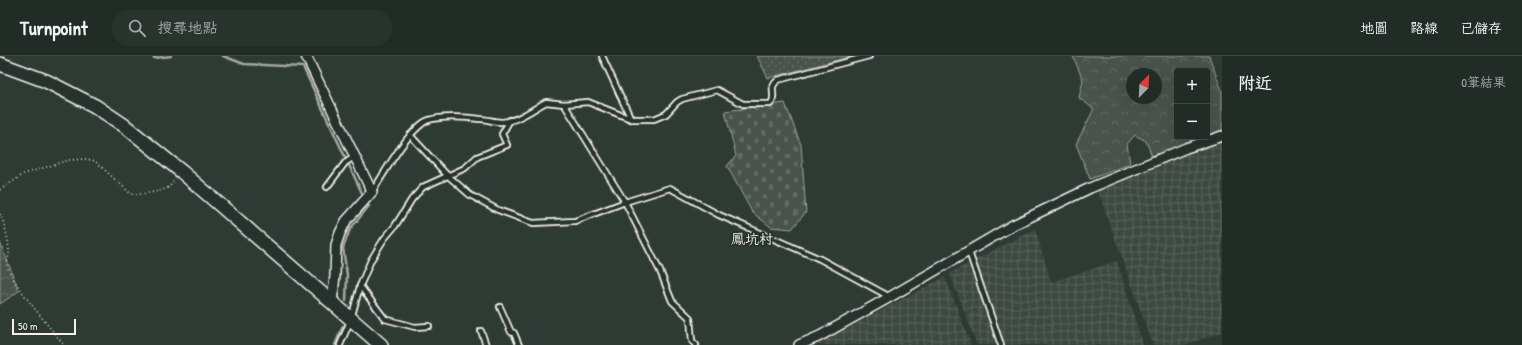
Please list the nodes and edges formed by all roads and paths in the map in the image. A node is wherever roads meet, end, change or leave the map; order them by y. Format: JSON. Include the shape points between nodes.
{"nodes":[{"id":1,"x":306,"y":56,"type":"edge"},
{"id":2,"x":602,"y":56,"type":"edge"},
{"id":3,"x":869,"y":56,"type":"edge"},
{"id":4,"x":0,"y":64,"type":"edge"},
{"id":5,"x":564,"y":104,"type":"junction"},
{"id":6,"x":631,"y":119,"type":"junction"},
{"id":7,"x":510,"y":120,"type":"junction"},
{"id":8,"x":410,"y":135,"type":"junction"},
{"id":9,"x":1222,"y":136,"type":"edge"},
{"id":10,"x":354,"y":157,"type":"junction"},
{"id":11,"x":182,"y":172,"type":"junction"},
{"id":12,"x":448,"y":177,"type":"junction"},
{"id":13,"x":327,"y":187,"type":"dead end"},
{"id":14,"x":0,"y":190,"type":"edge"},
{"id":15,"x":372,"y":192,"type":"junction"},
{"id":16,"x":625,"y":202,"type":"junction"},
{"id":17,"x":0,"y":214,"type":"edge"},
{"id":18,"x":969,"y":252,"type":"junction"},
{"id":19,"x":360,"y":286,"type":"junction"},
{"id":20,"x":890,"y":297,"type":"junction"},
{"id":21,"x":332,"y":302,"type":"junction"},
{"id":22,"x":500,"y":307,"type":"dead end"},
{"id":23,"x":351,"y":319,"type":"junction"},
{"id":24,"x":429,"y":326,"type":"dead end"},
{"id":25,"x":481,"y":331,"type":"dead end"},
{"id":26,"x":64,"y":345,"type":"edge"},
{"id":27,"x":340,"y":345,"type":"edge"},
{"id":28,"x":381,"y":345,"type":"edge"},
{"id":29,"x":486,"y":345,"type":"edge"},
{"id":30,"x":519,"y":345,"type":"edge"},
{"id":31,"x":696,"y":345,"type":"edge"},
{"id":32,"x":799,"y":345,"type":"edge"},
{"id":33,"x":1001,"y":345,"type":"edge"}],
"edges":[{"from":1,"to":10,"type":"street"},
{"from":2,"to":6,"type":"lane"},
{"from":3,"to":6,"type":"lane","via":[[778,80],[772,88],[774,97],[770,104],[743,104],[717,90],[682,99],[660,118]]},
{"from":4,"to":11,"type":"street","via":[[46,81],[95,106],[141,138]]},
{"from":5,"to":6,"type":"lane","via":[[588,102]]},
{"from":5,"to":7,"type":"lane","via":[[546,102]]},
{"from":5,"to":16,"type":"lane"},
{"from":7,"to":8,"type":"lane","via":[[501,122],[478,118],[429,119]]},
{"from":7,"to":12,"type":"lane","via":[[502,134],[508,144],[477,157],[465,168]]},
{"from":8,"to":12,"type":"lane"},
{"from":8,"to":15,"type":"lane"},
{"from":9,"to":18,"type":"street","via":[[1186,148],[1090,188],[1013,225]]},
{"from":10,"to":13,"type":"lane","via":[[345,163]]},
{"from":10,"to":15,"type":"street"},
{"from":11,"to":14,"type":"path","via":[[168,187],[137,195],[126,190],[96,162],[87,159],[69,160],[24,174]]},
{"from":11,"to":21,"type":"street"},
{"from":12,"to":16,"type":"lane","via":[[470,195],[498,210],[533,223],[575,221]]},
{"from":12,"to":19,"type":"lane","via":[[423,187],[412,199],[371,260]]},
{"from":15,"to":21,"type":"street","via":[[346,220],[340,233],[336,245]]},
{"from":16,"to":20,"type":"lane","via":[[670,188],[719,215],[820,259]]},
{"from":16,"to":31,"type":"lane","via":[[660,271],[672,301],[690,318],[692,341]]},
{"from":17,"to":26,"type":"path","via":[[9,252],[7,265],[12,276]]},
{"from":18,"to":20,"type":"street"},
{"from":18,"to":33,"type":"lane"},
{"from":19,"to":23,"type":"lane"},
{"from":19,"to":24,"type":"lane","via":[[385,320],[415,327]]},
{"from":20,"to":32,"type":"street"},
{"from":21,"to":23,"type":"street"},
{"from":22,"to":30,"type":"lane"},
{"from":23,"to":27,"type":"lane"},
{"from":23,"to":28,"type":"street"},
{"from":25,"to":29,"type":"lane"}]}
